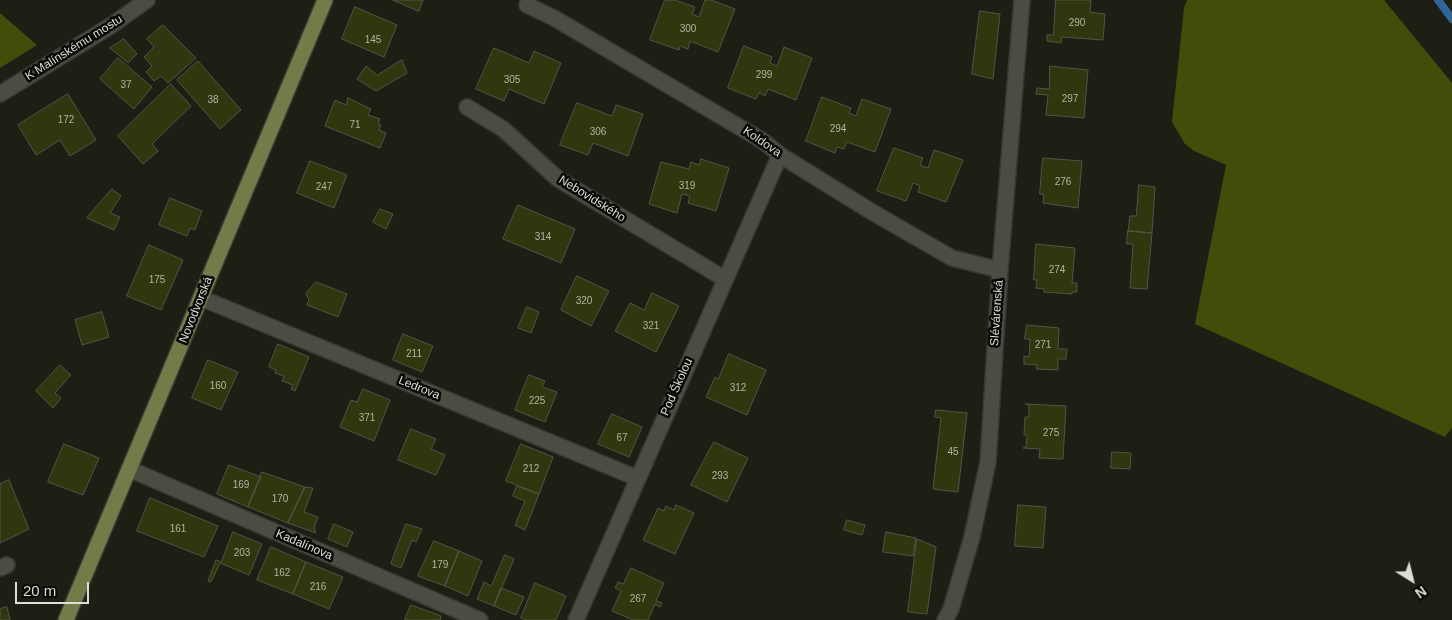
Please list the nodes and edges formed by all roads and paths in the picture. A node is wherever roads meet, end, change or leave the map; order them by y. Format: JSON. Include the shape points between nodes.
{"nodes":[{"id":1,"x":147,"y":0,"type":"edge"},
{"id":2,"x":324,"y":0,"type":"edge"},
{"id":3,"x":1022,"y":0,"type":"edge"},
{"id":4,"x":527,"y":5,"type":"dead end"},
{"id":5,"x":0,"y":94,"type":"edge"},
{"id":6,"x":468,"y":108,"type":"dead end"},
{"id":7,"x":780,"y":154,"type":"junction"},
{"id":8,"x":1000,"y":270,"type":"junction"},
{"id":9,"x":725,"y":279,"type":"junction"},
{"id":10,"x":202,"y":298,"type":"junction"},
{"id":11,"x":129,"y":469,"type":"junction"},
{"id":12,"x":637,"y":478,"type":"junction"},
{"id":13,"x":66,"y":620,"type":"edge"},
{"id":14,"x":480,"y":620,"type":"edge"},
{"id":15,"x":576,"y":620,"type":"edge"},
{"id":16,"x":945,"y":620,"type":"edge"}],
"edges":[{"from":1,"to":5,"type":"street","name":"K Malínskému mostu"},
{"from":2,"to":10,"type":"main road","name":"Novodvorská"},
{"from":3,"to":8,"type":"street","name":"Slévárenská"},
{"from":4,"to":7,"type":"street","name":"Koldova","via":[[635,64]]},
{"from":6,"to":9,"type":"street","name":"Nebovidského","via":[[503,129],[558,179]]},
{"from":7,"to":8,"type":"street","name":"Koldova","via":[[952,258]]},
{"from":7,"to":9,"type":"street","name":"Pod Školou"},
{"from":8,"to":16,"type":"street","name":"Slévárenská","via":[[988,462],[972,537]]},
{"from":9,"to":12,"type":"street","name":"Pod Školou"},
{"from":10,"to":11,"type":"main road","name":"Novodvorská"},
{"from":10,"to":12,"type":"street","name":"Ledrova"},
{"from":11,"to":13,"type":"main road","name":"Novodvorská"},
{"from":11,"to":14,"type":"street","name":"Kadalínova"},
{"from":12,"to":15,"type":"street","name":"Pod Školou"}]}
